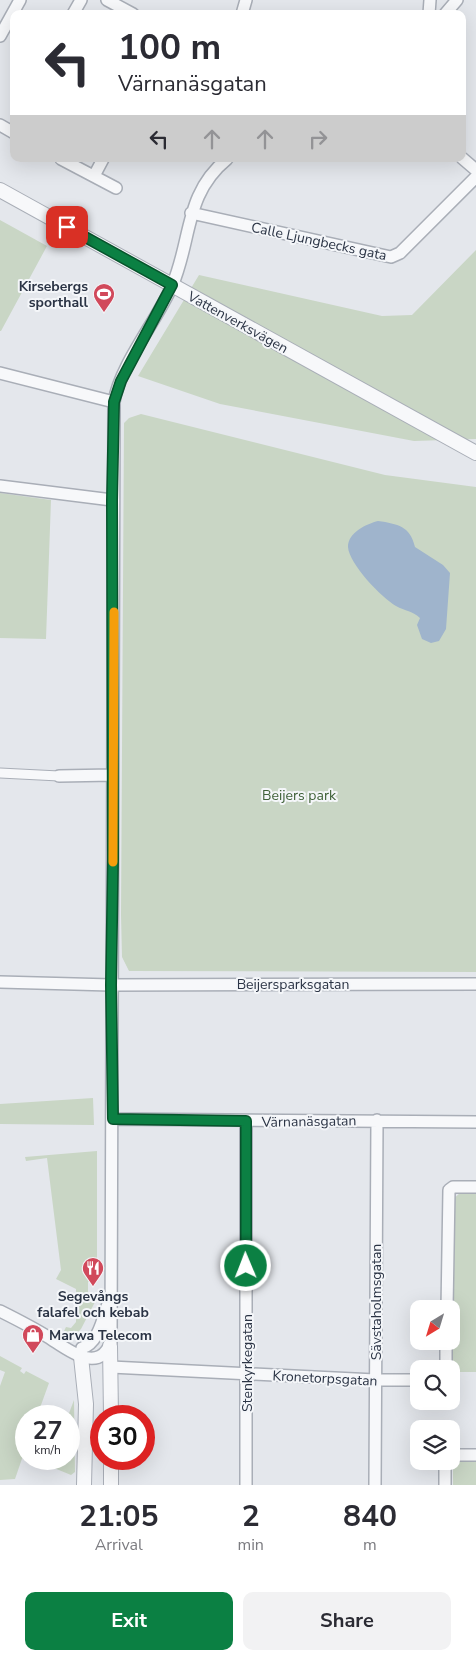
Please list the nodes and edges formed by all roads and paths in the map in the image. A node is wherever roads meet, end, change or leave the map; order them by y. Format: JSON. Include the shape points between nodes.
{"nodes":[{"id":1,"x":107,"y":0,"type":"edge"},
{"id":2,"x":457,"y":0,"type":"edge"},
{"id":3,"x":126,"y":10,"type":"edge"},
{"id":4,"x":448,"y":10,"type":"edge"},
{"id":5,"x":10,"y":23,"type":"edge"},
{"id":6,"x":0,"y":36,"type":"edge"},
{"id":7,"x":466,"y":161,"type":"edge"},
{"id":8,"x":67,"y":162,"type":"edge"},
{"id":9,"x":101,"y":162,"type":"edge"},
{"id":10,"x":224,"y":162,"type":"edge"},
{"id":11,"x":476,"y":170,"type":"edge"},
{"id":12,"x":94,"y":176,"type":"junction"},
{"id":13,"x":476,"y":177,"type":"edge"},
{"id":14,"x":116,"y":188,"type":"dead end"},
{"id":15,"x":0,"y":190,"type":"edge"},
{"id":16,"x":191,"y":213,"type":"junction"},
{"id":17,"x":172,"y":285,"type":"junction"},
{"id":18,"x":0,"y":373,"type":"edge"},
{"id":19,"x":114,"y":402,"type":"junction"},
{"id":20,"x":476,"y":453,"type":"edge"},
{"id":21,"x":0,"y":486,"type":"edge"},
{"id":22,"x":112,"y":500,"type":"junction"},
{"id":23,"x":0,"y":773,"type":"edge"},
{"id":24,"x":112,"y":775,"type":"junction"},
{"id":25,"x":59,"y":776,"type":"joint"},
{"id":26,"x":0,"y":982,"type":"edge"},
{"id":27,"x":476,"y":984,"type":"edge"},
{"id":28,"x":111,"y":985,"type":"junction"},
{"id":29,"x":113,"y":1119,"type":"junction"},
{"id":30,"x":377,"y":1120,"type":"junction"},
{"id":31,"x":246,"y":1121,"type":"junction"},
{"id":32,"x":476,"y":1122,"type":"edge"},
{"id":33,"x":476,"y":1187,"type":"edge"},
{"id":34,"x":112,"y":1295,"type":"junction"},
{"id":35,"x":447,"y":1300,"type":"edge"},
{"id":36,"x":0,"y":1311,"type":"edge"},
{"id":37,"x":95,"y":1338,"type":"junction"},
{"id":38,"x":110,"y":1346,"type":"junction"},
{"id":39,"x":82,"y":1353,"type":"junction"},
{"id":40,"x":111,"y":1367,"type":"junction"},
{"id":41,"x":247,"y":1374,"type":"junction"},
{"id":42,"x":375,"y":1380,"type":"junction"},
{"id":43,"x":410,"y":1380,"type":"edge"},
{"id":44,"x":111,"y":1405,"type":"edge"},
{"id":45,"x":460,"y":1455,"type":"edge"},
{"id":46,"x":476,"y":1455,"type":"edge"},
{"id":47,"x":111,"y":1470,"type":"edge"},
{"id":48,"x":445,"y":1470,"type":"edge"},
{"id":49,"x":84,"y":1485,"type":"edge"},
{"id":50,"x":111,"y":1485,"type":"edge"},
{"id":51,"x":246,"y":1485,"type":"edge"},
{"id":52,"x":375,"y":1485,"type":"edge"},
{"id":53,"x":445,"y":1485,"type":"edge"}],
"edges":[{"from":1,"to":3,"type":"street"},
{"from":2,"to":4,"type":"street"},
{"from":5,"to":6,"type":"street"},
{"from":7,"to":11,"type":"street"},
{"from":8,"to":12,"type":"street"},
{"from":9,"to":12,"type":"street"},
{"from":10,"to":16,"type":"street","via":[[200,190]]},
{"from":12,"to":14,"type":"street"},
{"from":13,"to":16,"type":"street","name":"Calle Ljungbecks gata","via":[[400,253],[391,257]]},
{"from":15,"to":17,"type":"street","name":"Vattenverksvägen"},
{"from":16,"to":17,"type":"street","via":[[179,269]]},
{"from":17,"to":19,"type":"street","via":[[121,381]]},
{"from":17,"to":20,"type":"street","name":"Vattenverksvägen"},
{"from":18,"to":19,"type":"street"},
{"from":19,"to":22,"type":"street"},
{"from":21,"to":22,"type":"street"},
{"from":22,"to":24,"type":"street"},
{"from":23,"to":25,"type":"street"},
{"from":24,"to":25,"type":"street"},
{"from":24,"to":28,"type":"street"},
{"from":26,"to":28,"type":"street","name":"Beijersparksgatan"},
{"from":27,"to":28,"type":"street","name":"Beijersparksgatan"},
{"from":28,"to":29,"type":"street"},
{"from":29,"to":31,"type":"street","name":"Värnanäsgatan"},
{"from":29,"to":34,"type":"street"},
{"from":30,"to":31,"type":"street","name":"Värnanäsgatan"},
{"from":30,"to":32,"type":"street","name":"Värnanäsgatan"},
{"from":30,"to":42,"type":"street","name":"Sävstaholmsgatan"},
{"from":31,"to":41,"type":"street","name":"Stenkyrkegatan"},
{"from":33,"to":35,"type":"street","via":[[453,1187],[449,1190]]},
{"from":34,"to":37,"type":"street"},
{"from":34,"to":38,"type":"street"},
{"from":36,"to":39,"type":"street","via":[[49,1338],[67,1352]]},
{"from":37,"to":38,"type":"street"},
{"from":37,"to":39,"type":"street"},
{"from":38,"to":39,"type":"street","via":[[95,1358]]},
{"from":38,"to":40,"type":"street"},
{"from":39,"to":49,"type":"street","via":[[86,1404]]},
{"from":40,"to":41,"type":"street","name":"Kronetorpsgatan"},
{"from":40,"to":44,"type":"street"},
{"from":41,"to":42,"type":"street","name":"Kronetorpsgatan"},
{"from":41,"to":51,"type":"street","name":"Stenkyrkegatan"},
{"from":42,"to":43,"type":"street","name":"Kronetorpsgatan"},
{"from":42,"to":52,"type":"street","name":"Sävstaholmsgatan"},
{"from":45,"to":46,"type":"street"},
{"from":47,"to":50,"type":"street"},
{"from":48,"to":53,"type":"street"}]}
